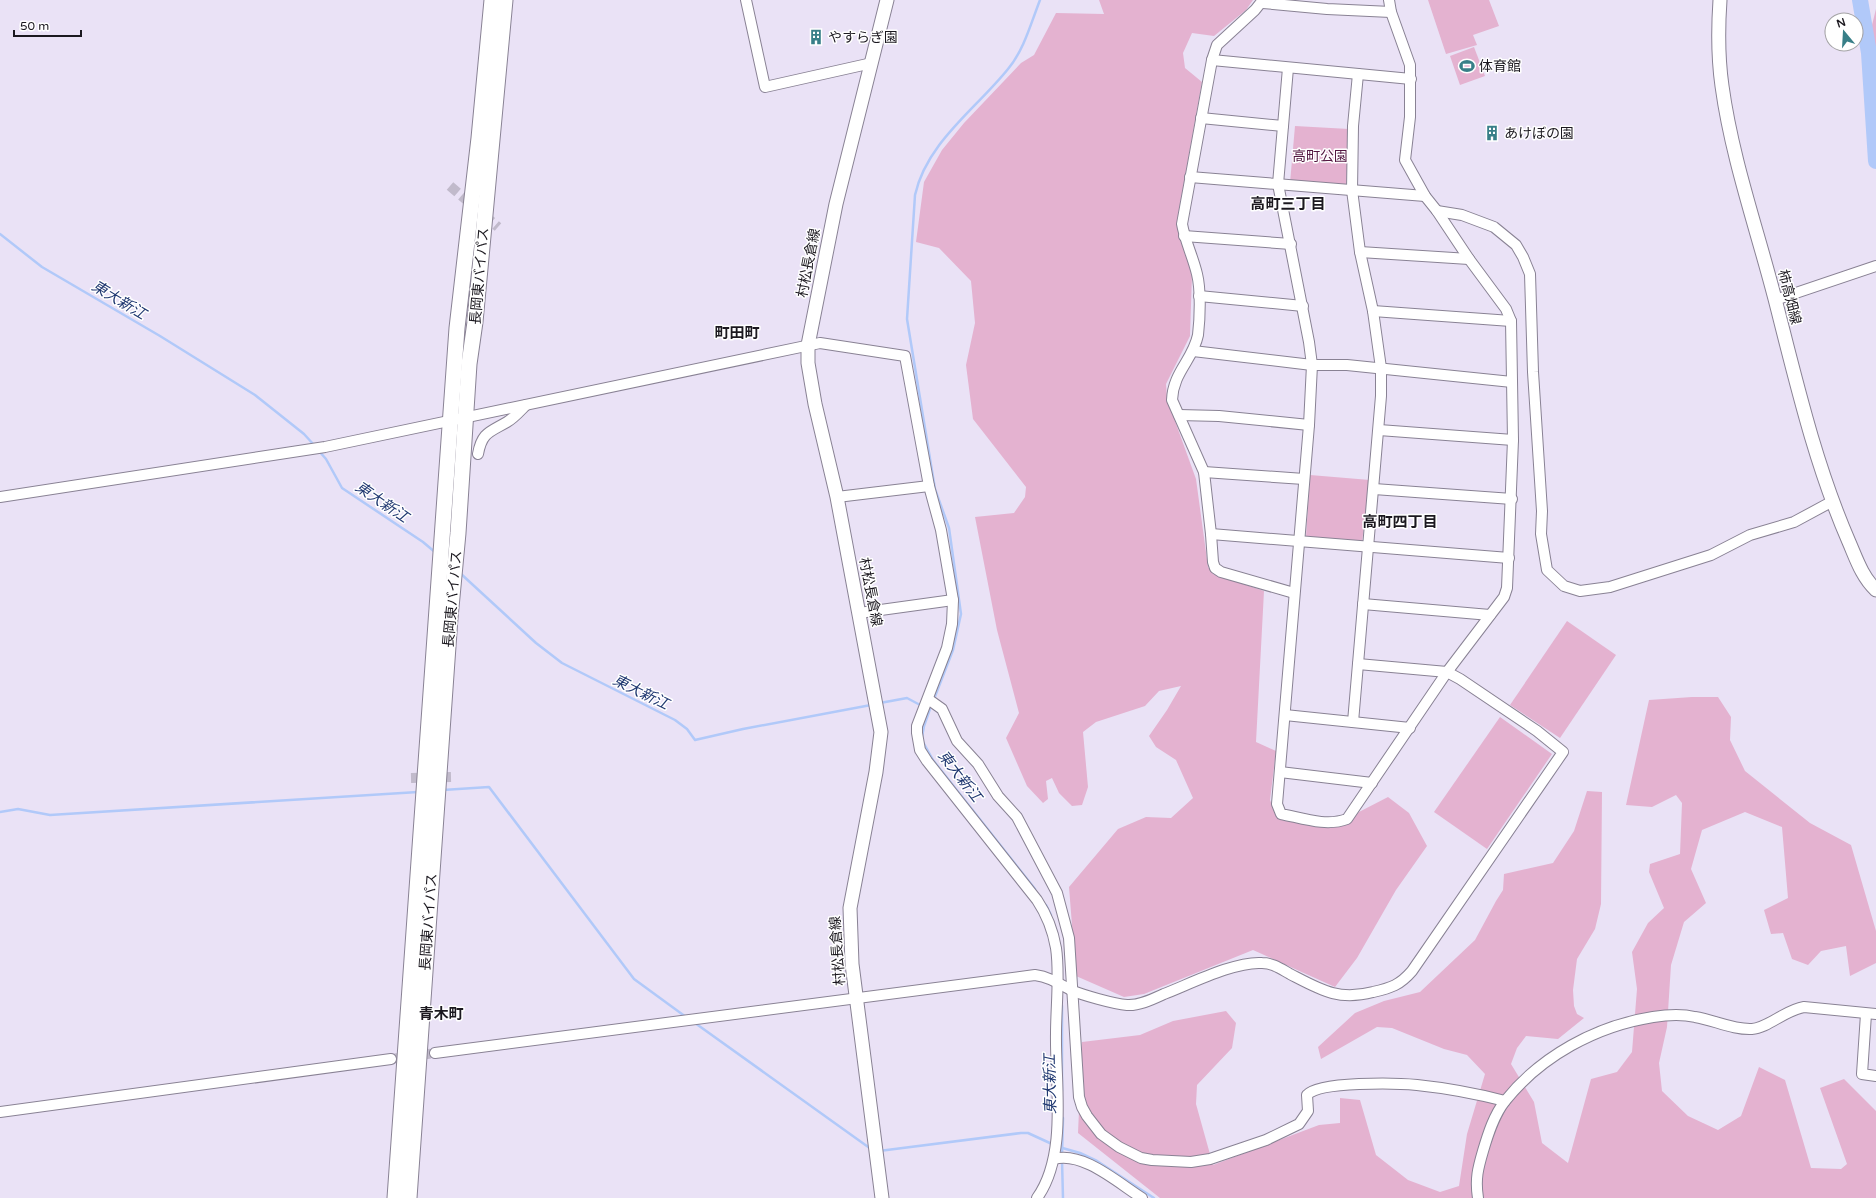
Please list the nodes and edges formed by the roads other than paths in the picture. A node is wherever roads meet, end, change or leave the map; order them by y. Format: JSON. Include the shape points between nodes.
{"nodes":[{"id":1,"x":492,"y":0,"type":"edge"},
{"id":2,"x":505,"y":0,"type":"edge"},
{"id":3,"x":746,"y":0,"type":"edge"},
{"id":4,"x":888,"y":0,"type":"edge"},
{"id":5,"x":1389,"y":0,"type":"edge"},
{"id":6,"x":1720,"y":0,"type":"edge"},
{"id":7,"x":1263,"y":1,"type":"edge"},
{"id":8,"x":1327,"y":4,"type":"edge"},
{"id":9,"x":1390,"y":12,"type":"junction"},
{"id":10,"x":1212,"y":60,"type":"junction"},
{"id":11,"x":872,"y":63,"type":"junction"},
{"id":12,"x":1288,"y":68,"type":"junction"},
{"id":13,"x":1358,"y":74,"type":"junction"},
{"id":14,"x":1411,"y":79,"type":"junction"},
{"id":15,"x":1201,"y":118,"type":"junction"},
{"id":16,"x":1283,"y":126,"type":"junction"},
{"id":17,"x":1190,"y":177,"type":"junction"},
{"id":18,"x":1278,"y":184,"type":"junction"},
{"id":19,"x":1352,"y":190,"type":"junction"},
{"id":20,"x":1425,"y":196,"type":"junction"},
{"id":21,"x":1437,"y":211,"type":"junction"},
{"id":22,"x":1184,"y":236,"type":"junction"},
{"id":23,"x":1291,"y":244,"type":"junction"},
{"id":24,"x":1360,"y":252,"type":"junction"},
{"id":25,"x":1469,"y":259,"type":"junction"},
{"id":26,"x":1876,"y":266,"type":"edge"},
{"id":27,"x":1199,"y":296,"type":"junction"},
{"id":28,"x":1775,"y":300,"type":"junction"},
{"id":29,"x":1303,"y":306,"type":"junction"},
{"id":30,"x":1373,"y":311,"type":"junction"},
{"id":31,"x":1511,"y":321,"type":"junction"},
{"id":32,"x":808,"y":345,"type":"junction"},
{"id":33,"x":1192,"y":351,"type":"junction"},
{"id":34,"x":1312,"y":365,"type":"junction"},
{"id":35,"x":1381,"y":368,"type":"junction"},
{"id":36,"x":1512,"y":382,"type":"junction"},
{"id":37,"x":526,"y":405,"type":"junction"},
{"id":38,"x":1179,"y":415,"type":"junction"},
{"id":39,"x":465,"y":417,"type":"junction"},
{"id":40,"x":450,"y":420,"type":"junction"},
{"id":41,"x":1309,"y":425,"type":"junction"},
{"id":42,"x":1379,"y":430,"type":"junction"},
{"id":43,"x":1513,"y":440,"type":"junction"},
{"id":44,"x":478,"y":454,"type":"dead end"},
{"id":45,"x":1204,"y":472,"type":"junction"},
{"id":46,"x":1304,"y":479,"type":"junction"},
{"id":47,"x":928,"y":486,"type":"junction"},
{"id":48,"x":1374,"y":489,"type":"junction"},
{"id":49,"x":0,"y":497,"type":"edge"},
{"id":50,"x":837,"y":497,"type":"junction"},
{"id":51,"x":1512,"y":499,"type":"junction"},
{"id":52,"x":1833,"y":501,"type":"junction"},
{"id":53,"x":1211,"y":534,"type":"junction"},
{"id":54,"x":1298,"y":540,"type":"junction"},
{"id":55,"x":1368,"y":547,"type":"junction"},
{"id":56,"x":1509,"y":558,"type":"junction"},
{"id":57,"x":1876,"y":590,"type":"edge"},
{"id":58,"x":1294,"y":593,"type":"junction"},
{"id":59,"x":953,"y":600,"type":"junction"},
{"id":60,"x":1363,"y":604,"type":"junction"},
{"id":61,"x":859,"y":613,"type":"junction"},
{"id":62,"x":1490,"y":615,"type":"junction"},
{"id":63,"x":1358,"y":664,"type":"junction"},
{"id":64,"x":1447,"y":672,"type":"junction"},
{"id":65,"x":928,"y":699,"type":"junction"},
{"id":66,"x":1285,"y":715,"type":"junction"},
{"id":67,"x":1353,"y":722,"type":"junction"},
{"id":68,"x":1410,"y":728,"type":"junction"},
{"id":69,"x":1280,"y":772,"type":"junction"},
{"id":70,"x":1372,"y":783,"type":"junction"},
{"id":71,"x":1056,"y":980,"type":"junction"},
{"id":72,"x":1072,"y":990,"type":"junction"},
{"id":73,"x":857,"y":998,"type":"junction"},
{"id":74,"x":1871,"y":1014,"type":"edge"},
{"id":75,"x":435,"y":1053,"type":"tunnel mouth"},
{"id":76,"x":391,"y":1059,"type":"tunnel mouth"},
{"id":77,"x":1876,"y":1076,"type":"edge"},
{"id":78,"x":1505,"y":1101,"type":"junction"},
{"id":79,"x":0,"y":1112,"type":"edge"},
{"id":80,"x":1054,"y":1159,"type":"junction"},
{"id":81,"x":395,"y":1198,"type":"edge"},
{"id":82,"x":408,"y":1198,"type":"edge"},
{"id":83,"x":882,"y":1198,"type":"edge"},
{"id":84,"x":1037,"y":1198,"type":"edge"},
{"id":85,"x":1142,"y":1198,"type":"edge"},
{"id":86,"x":1478,"y":1198,"type":"edge"}],
"edges":[{"from":1,"to":40,"type":"highway","name":"長岡東バイパス","via":[[457,328]]},
{"from":2,"to":39,"type":"highway","name":"長岡東バイパス"},
{"from":3,"to":11,"type":"street","via":[[765,87]]},
{"from":4,"to":11,"type":"main road","name":"村松長倉線"},
{"from":5,"to":9,"type":"street"},
{"from":6,"to":28,"type":"main road","name":"柿高畑線","via":[[1719,56],[1728,121]]},
{"from":7,"to":8,"type":"street"},
{"from":7,"to":10,"type":"street","via":[[1217,45]]},
{"from":8,"to":9,"type":"street"},
{"from":9,"to":14,"type":"street","via":[[1410,65]]},
{"from":10,"to":12,"type":"street"},
{"from":10,"to":15,"type":"street"},
{"from":11,"to":32,"type":"main road","name":"村松長倉線","via":[[836,204]]},
{"from":12,"to":13,"type":"street"},
{"from":12,"to":16,"type":"street"},
{"from":13,"to":14,"type":"street"},
{"from":13,"to":19,"type":"street","via":[[1353,126]]},
{"from":14,"to":20,"type":"street","via":[[1405,160]]},
{"from":15,"to":16,"type":"street"},
{"from":15,"to":17,"type":"street"},
{"from":16,"to":18,"type":"street"},
{"from":17,"to":18,"type":"street"},
{"from":17,"to":22,"type":"street","via":[[1182,224]]},
{"from":18,"to":19,"type":"street"},
{"from":18,"to":23,"type":"street"},
{"from":19,"to":20,"type":"street"},
{"from":19,"to":24,"type":"street"},
{"from":20,"to":21,"type":"street"},
{"from":21,"to":25,"type":"street"},
{"from":21,"to":52,"type":"street","via":[[1462,215],[1494,227],[1516,245],[1530,274],[1541,534],[1547,570],[1557,581],[1572,590],[1580,591],[1629,582],[1711,555],[1750,535],[1794,522]]},
{"from":22,"to":23,"type":"street"},
{"from":22,"to":27,"type":"street","via":[[1198,275]]},
{"from":23,"to":29,"type":"street"},
{"from":24,"to":25,"type":"street"},
{"from":24,"to":30,"type":"street"},
{"from":25,"to":31,"type":"street","via":[[1506,309]]},
{"from":26,"to":28,"type":"street"},
{"from":27,"to":29,"type":"street"},
{"from":27,"to":33,"type":"street","via":[[1198,336]]},
{"from":28,"to":52,"type":"main road","name":"柿高畑線","via":[[1804,412]]},
{"from":29,"to":34,"type":"street"},
{"from":30,"to":31,"type":"street"},
{"from":30,"to":35,"type":"street"},
{"from":31,"to":36,"type":"street"},
{"from":32,"to":37,"type":"street"},
{"from":32,"to":47,"type":"street","via":[[834,344],[905,356]]},
{"from":32,"to":50,"type":"main road","name":"村松長倉線","via":[[808,363],[815,404]]},
{"from":33,"to":34,"type":"street"},
{"from":33,"to":38,"type":"street","via":[[1173,388],[1172,400]]},
{"from":34,"to":35,"type":"street"},
{"from":34,"to":41,"type":"street"},
{"from":35,"to":36,"type":"street"},
{"from":35,"to":42,"type":"street"},
{"from":36,"to":43,"type":"street"},
{"from":37,"to":39,"type":"street"},
{"from":37,"to":44,"type":"street","via":[[508,422],[489,431],[481,442]]},
{"from":38,"to":41,"type":"street","via":[[1219,416]]},
{"from":38,"to":45,"type":"street"},
{"from":39,"to":40,"type":"street"},
{"from":39,"to":82,"type":"highway","name":"長岡東バイパス"},
{"from":40,"to":49,"type":"street","via":[[325,447]]},
{"from":40,"to":81,"type":"highway","name":"長岡東バイパス"},
{"from":41,"to":46,"type":"street"},
{"from":42,"to":43,"type":"street"},
{"from":42,"to":48,"type":"street"},
{"from":43,"to":51,"type":"street"},
{"from":45,"to":46,"type":"street"},
{"from":45,"to":53,"type":"street"},
{"from":46,"to":54,"type":"street"},
{"from":47,"to":50,"type":"street"},
{"from":47,"to":59,"type":"street","via":[[941,530]]},
{"from":48,"to":51,"type":"street"},
{"from":48,"to":55,"type":"street"},
{"from":50,"to":61,"type":"main road","name":"村松長倉線"},
{"from":51,"to":56,"type":"street"},
{"from":52,"to":57,"type":"main road","name":"柿高畑線","via":[[1855,558]]},
{"from":53,"to":54,"type":"street"},
{"from":53,"to":58,"type":"street","via":[[1212,562],[1215,568],[1221,572]]},
{"from":54,"to":55,"type":"street"},
{"from":54,"to":58,"type":"street"},
{"from":55,"to":56,"type":"street"},
{"from":55,"to":60,"type":"street"},
{"from":56,"to":62,"type":"street","via":[[1504,597]]},
{"from":58,"to":66,"type":"street"},
{"from":59,"to":61,"type":"street"},
{"from":59,"to":65,"type":"street","via":[[947,648]]},
{"from":60,"to":62,"type":"street"},
{"from":60,"to":63,"type":"street"},
{"from":61,"to":73,"type":"main road","name":"村松長倉線","via":[[880,732],[876,772],[850,908],[851,956]]},
{"from":62,"to":64,"type":"street"},
{"from":63,"to":64,"type":"street"},
{"from":63,"to":67,"type":"street"},
{"from":64,"to":68,"type":"street"},
{"from":64,"to":72,"type":"street","via":[[1460,678],[1537,731],[1563,752],[1412,971],[1399,984],[1373,992],[1344,996],[1323,990],[1277,966],[1254,963],[1227,969],[1156,998],[1128,1005]]},
{"from":65,"to":71,"type":"street","via":[[917,726],[920,750],[1037,900],[1044,912],[1056,948]]},
{"from":65,"to":72,"type":"street","via":[[942,709],[957,741],[978,764],[998,796],[1017,817],[1057,893],[1070,938]]},
{"from":66,"to":67,"type":"street"},
{"from":66,"to":69,"type":"street"},
{"from":67,"to":68,"type":"street"},
{"from":68,"to":70,"type":"street"},
{"from":69,"to":70,"type":"street"},
{"from":69,"to":70,"type":"street","via":[[1277,804],[1281,814],[1320,822],[1340,822],[1347,819]]},
{"from":71,"to":72,"type":"street"},
{"from":71,"to":73,"type":"street","via":[[1035,975]]},
{"from":71,"to":80,"type":"street","via":[[1057,1106]]},
{"from":72,"to":78,"type":"street","via":[[1079,1097],[1082,1107],[1101,1134],[1141,1158],[1191,1162],[1210,1159],[1266,1140],[1299,1124],[1308,1111],[1306,1095],[1330,1086],[1418,1085]]},
{"from":73,"to":75,"type":"street"},
{"from":73,"to":83,"type":"main road","name":"村松長倉線"},
{"from":74,"to":77,"type":"street","via":[[1862,1074]]},
{"from":74,"to":78,"type":"street","via":[[1804,1007],[1794,1009],[1753,1029],[1694,1016],[1653,1017],[1611,1028],[1578,1041],[1540,1067]]},
{"from":76,"to":79,"type":"street"},
{"from":78,"to":86,"type":"street","via":[[1488,1134],[1478,1169],[1475,1182]]},
{"from":80,"to":84,"type":"street"},
{"from":80,"to":85,"type":"street","via":[[1082,1160]]}]}
